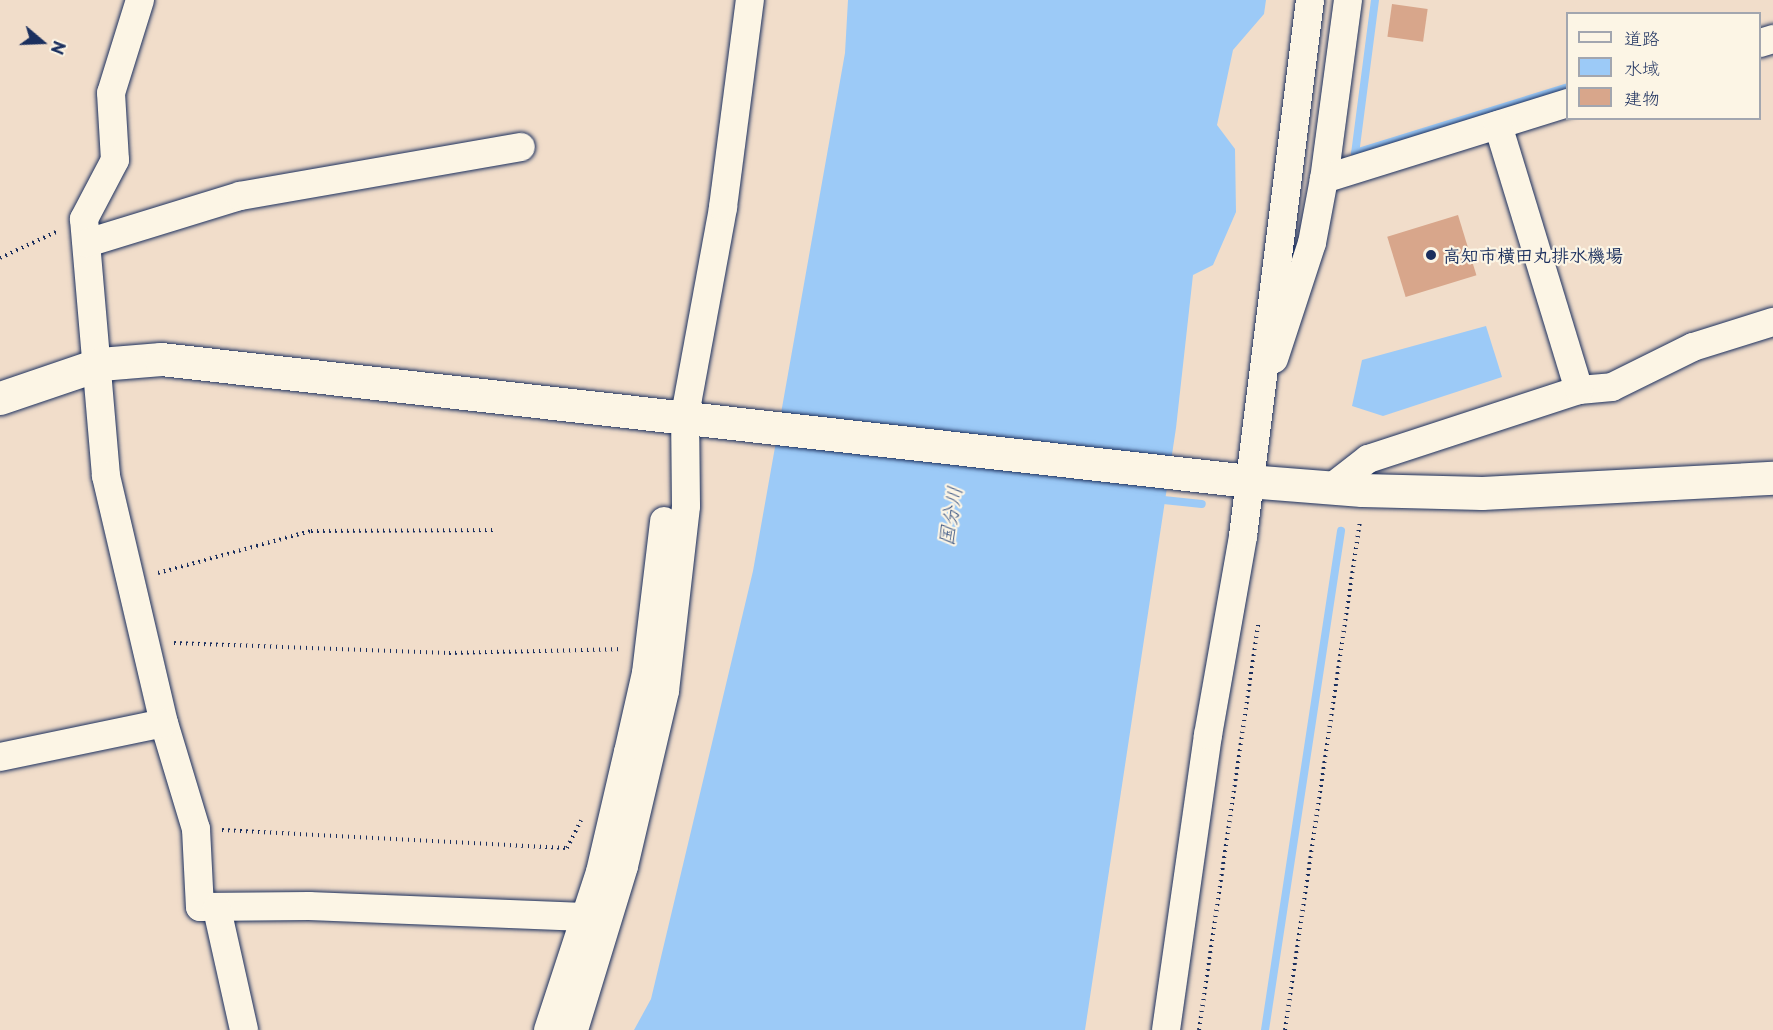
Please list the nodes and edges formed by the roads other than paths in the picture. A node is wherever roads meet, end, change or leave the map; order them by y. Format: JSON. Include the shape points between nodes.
{"nodes":[{"id":1,"x":140,"y":0,"type":"edge"},
{"id":2,"x":730,"y":0,"type":"edge"},
{"id":3,"x":750,"y":0,"type":"edge"},
{"id":4,"x":1310,"y":0,"type":"edge"},
{"id":5,"x":1348,"y":0,"type":"edge"},
{"id":6,"x":1566,"y":104,"type":"edge"},
{"id":7,"x":1498,"y":125,"type":"junction"},
{"id":8,"x":521,"y":147,"type":"dead end"},
{"id":9,"x":1324,"y":179,"type":"junction"},
{"id":10,"x":86,"y":231,"type":"junction"},
{"id":11,"x":708,"y":283,"type":"junction"},
{"id":12,"x":1773,"y":322,"type":"edge"},
{"id":13,"x":100,"y":364,"type":"junction"},
{"id":14,"x":1259,"y":388,"type":"junction"},
{"id":15,"x":1579,"y":390,"type":"junction"},
{"id":16,"x":0,"y":398,"type":"edge"},
{"id":17,"x":697,"y":416,"type":"junction"},
{"id":18,"x":683,"y":450,"type":"junction"},
{"id":19,"x":1773,"y":478,"type":"edge"},
{"id":20,"x":1236,"y":480,"type":"junction"},
{"id":21,"x":1332,"y":487,"type":"junction"},
{"id":22,"x":164,"y":723,"type":"junction"},
{"id":23,"x":0,"y":757,"type":"edge"},
{"id":24,"x":611,"y":874,"type":"junction"},
{"id":25,"x":217,"y":909,"type":"junction"},
{"id":26,"x":585,"y":917,"type":"junction"},
{"id":27,"x":244,"y":1030,"type":"edge"},
{"id":28,"x":548,"y":1030,"type":"edge"},
{"id":29,"x":574,"y":1030,"type":"edge"},
{"id":30,"x":1166,"y":1030,"type":"edge"}],
"edges":[{"from":1,"to":10,"type":"street","via":[[111,93],[115,160]]},
{"from":2,"to":11,"type":"street","via":[[712,146]]},
{"from":3,"to":11,"type":"street"},
{"from":4,"to":14,"type":"street"},
{"from":5,"to":9,"type":"street"},
{"from":6,"to":7,"type":"street"},
{"from":7,"to":9,"type":"street"},
{"from":7,"to":15,"type":"street"},
{"from":8,"to":10,"type":"street","via":[[240,196]]},
{"from":9,"to":14,"type":"street","via":[[1312,243],[1280,347]]},
{"from":10,"to":13,"type":"street"},
{"from":11,"to":17,"type":"street"},
{"from":12,"to":15,"type":"street","via":[[1693,347],[1612,387]]},
{"from":13,"to":16,"type":"street"},
{"from":13,"to":17,"type":"street","via":[[160,359],[223,364]]},
{"from":13,"to":22,"type":"street","via":[[106,476]]},
{"from":14,"to":20,"type":"street"},
{"from":15,"to":21,"type":"street","via":[[1368,459]]},
{"from":17,"to":18,"type":"street"},
{"from":17,"to":20,"type":"street"},
{"from":18,"to":24,"type":"street","via":[[669,484],[646,673],[616,799]]},
{"from":18,"to":24,"type":"street","via":[[686,506],[665,691]]},
{"from":19,"to":21,"type":"street","via":[[1482,493]]},
{"from":20,"to":21,"type":"street"},
{"from":20,"to":30,"type":"street"},
{"from":22,"to":23,"type":"street"},
{"from":22,"to":25,"type":"street","via":[[196,829],[200,907]]},
{"from":24,"to":26,"type":"street"},
{"from":24,"to":29,"type":"street"},
{"from":25,"to":26,"type":"street","via":[[309,906]]},
{"from":25,"to":27,"type":"street"},
{"from":26,"to":28,"type":"street"}]}
